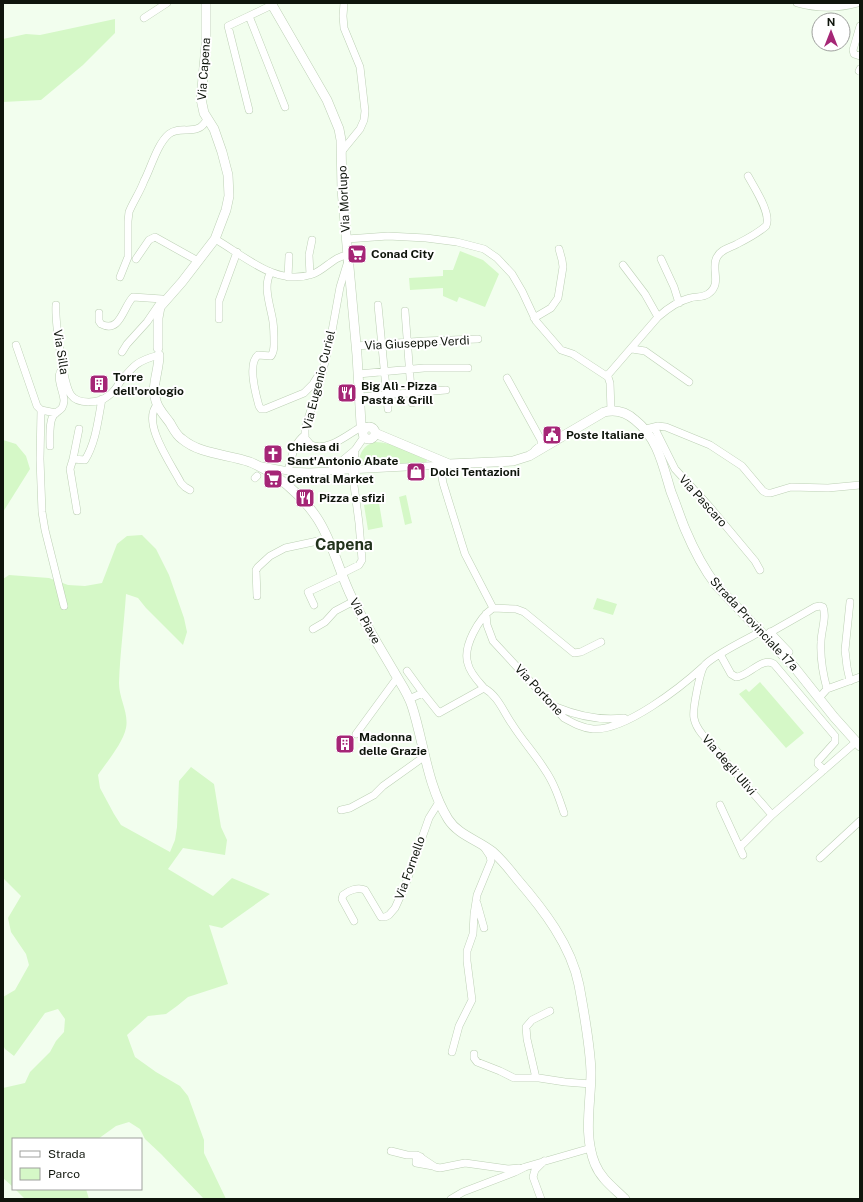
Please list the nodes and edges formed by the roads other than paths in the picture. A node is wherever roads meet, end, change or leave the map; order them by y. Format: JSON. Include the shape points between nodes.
{"nodes":[{"id":1,"x":167,"y":3,"type":"edge"},
{"id":2,"x":206,"y":3,"type":"edge"},
{"id":3,"x":344,"y":3,"type":"edge"},
{"id":4,"x":797,"y":3,"type":"edge"},
{"id":5,"x":858,"y":3,"type":"edge"},
{"id":6,"x":271,"y":4,"type":"edge"},
{"id":7,"x":249,"y":16,"type":"junction"},
{"id":8,"x":144,"y":18,"type":"dead end"},
{"id":9,"x":860,"y":26,"type":"edge"},
{"id":10,"x":860,"y":56,"type":"edge"},
{"id":11,"x":285,"y":107,"type":"dead end"},
{"id":12,"x":249,"y":110,"type":"dead end"},
{"id":13,"x":207,"y":119,"type":"junction"},
{"id":14,"x":342,"y":151,"type":"junction"},
{"id":15,"x":748,"y":176,"type":"dead end"},
{"id":16,"x":215,"y":239,"type":"junction"},
{"id":17,"x":347,"y":239,"type":"junction"},
{"id":18,"x":312,"y":240,"type":"dead end"},
{"id":19,"x":558,"y":249,"type":"dead end"},
{"id":20,"x":237,"y":252,"type":"junction"},
{"id":21,"x":289,"y":256,"type":"dead end"},
{"id":22,"x":348,"y":257,"type":"junction"},
{"id":23,"x":136,"y":259,"type":"dead end"},
{"id":24,"x":661,"y":259,"type":"dead end"},
{"id":25,"x":198,"y":261,"type":"junction"},
{"id":26,"x":623,"y":265,"type":"dead end"},
{"id":27,"x":271,"y":272,"type":"junction"},
{"id":28,"x":310,"y":275,"type":"junction"},
{"id":29,"x":120,"y":277,"type":"dead end"},
{"id":30,"x":288,"y":277,"type":"junction"},
{"id":31,"x":163,"y":300,"type":"junction"},
{"id":32,"x":679,"y":303,"type":"junction"},
{"id":33,"x":56,"y":305,"type":"dead end"},
{"id":34,"x":378,"y":306,"type":"dead end"},
{"id":35,"x":405,"y":311,"type":"dead end"},
{"id":36,"x":99,"y":313,"type":"dead end"},
{"id":37,"x":658,"y":317,"type":"junction"},
{"id":38,"x":534,"y":318,"type":"junction"},
{"id":39,"x":219,"y":320,"type":"dead end"},
{"id":40,"x":478,"y":339,"type":"dead end"},
{"id":41,"x":408,"y":343,"type":"junction"},
{"id":42,"x":382,"y":344,"type":"junction"},
{"id":43,"x":16,"y":345,"type":"dead end"},
{"id":44,"x":356,"y":346,"type":"junction"},
{"id":45,"x":632,"y":349,"type":"junction"},
{"id":46,"x":122,"y":352,"type":"dead end"},
{"id":47,"x":159,"y":354,"type":"junction"},
{"id":48,"x":468,"y":368,"type":"dead end"},
{"id":49,"x":63,"y":369,"type":"junction"},
{"id":50,"x":410,"y":369,"type":"junction"},
{"id":51,"x":322,"y":370,"type":"junction"},
{"id":52,"x":385,"y":372,"type":"junction"},
{"id":53,"x":358,"y":374,"type":"junction"},
{"id":54,"x":607,"y":376,"type":"junction"},
{"id":55,"x":507,"y":378,"type":"dead end"},
{"id":56,"x":689,"y":382,"type":"dead end"},
{"id":57,"x":446,"y":390,"type":"dead end"},
{"id":58,"x":412,"y":393,"type":"junction"},
{"id":59,"x":387,"y":394,"type":"junction"},
{"id":60,"x":360,"y":396,"type":"junction"},
{"id":61,"x":102,"y":399,"type":"junction"},
{"id":62,"x":412,"y":403,"type":"dead end"},
{"id":63,"x":157,"y":405,"type":"junction"},
{"id":64,"x":388,"y":409,"type":"dead end"},
{"id":65,"x":41,"y":410,"type":"junction"},
{"id":66,"x":611,"y":410,"type":"junction"},
{"id":67,"x":56,"y":413,"type":"junction"},
{"id":68,"x":361,"y":413,"type":"junction"},
{"id":69,"x":650,"y":428,"type":"junction"},
{"id":70,"x":78,"y":429,"type":"dead end"},
{"id":71,"x":373,"y":430,"type":"junction"},
{"id":72,"x":363,"y":432,"type":"junction"},
{"id":73,"x":305,"y":435,"type":"junction"},
{"id":74,"x":50,"y":446,"type":"dead end"},
{"id":75,"x":355,"y":450,"type":"junction"},
{"id":76,"x":529,"y":456,"type":"junction"},
{"id":77,"x":73,"y":459,"type":"junction"},
{"id":78,"x":341,"y":461,"type":"junction"},
{"id":79,"x":445,"y":465,"type":"junction"},
{"id":80,"x":331,"y":470,"type":"junction"},
{"id":81,"x":344,"y":470,"type":"junction"},
{"id":82,"x":353,"y":470,"type":"junction"},
{"id":83,"x":289,"y":471,"type":"junction"},
{"id":84,"x":258,"y":472,"type":"junction"},
{"id":85,"x":284,"y":484,"type":"junction"},
{"id":86,"x":860,"y":485,"type":"edge"},
{"id":87,"x":190,"y":490,"type":"dead end"},
{"id":88,"x":78,"y":511,"type":"dead end"},
{"id":89,"x":327,"y":539,"type":"junction"},
{"id":90,"x":760,"y":570,"type":"dead end"},
{"id":91,"x":341,"y":575,"type":"junction"},
{"id":92,"x":257,"y":596,"type":"dead end"},
{"id":93,"x":354,"y":601,"type":"junction"},
{"id":94,"x":850,"y":602,"type":"dead end"},
{"id":95,"x":314,"y":605,"type":"dead end"},
{"id":96,"x":64,"y":606,"type":"dead end"},
{"id":97,"x":492,"y":608,"type":"junction"},
{"id":98,"x":486,"y":614,"type":"junction"},
{"id":99,"x":313,"y":629,"type":"dead end"},
{"id":100,"x":767,"y":634,"type":"junction"},
{"id":101,"x":601,"y":642,"type":"dead end"},
{"id":102,"x":789,"y":652,"type":"dead end"},
{"id":103,"x":720,"y":654,"type":"junction"},
{"id":104,"x":704,"y":666,"type":"junction"},
{"id":105,"x":407,"y":671,"type":"dead end"},
{"id":106,"x":860,"y":677,"type":"edge"},
{"id":107,"x":397,"y":678,"type":"junction"},
{"id":108,"x":850,"y":680,"type":"junction"},
{"id":109,"x":484,"y":688,"type":"junction"},
{"id":110,"x":827,"y":689,"type":"junction"},
{"id":111,"x":423,"y":694,"type":"junction"},
{"id":112,"x":819,"y":698,"type":"junction"},
{"id":113,"x":410,"y":699,"type":"junction"},
{"id":114,"x":552,"y":705,"type":"junction"},
{"id":115,"x":630,"y":718,"type":"junction"},
{"id":116,"x":356,"y":734,"type":"dead end"},
{"id":117,"x":858,"y":744,"type":"edge"},
{"id":118,"x":425,"y":756,"type":"junction"},
{"id":119,"x":824,"y":770,"type":"junction"},
{"id":120,"x":439,"y":802,"type":"junction"},
{"id":121,"x":720,"y":805,"type":"dead end"},
{"id":122,"x":341,"y":810,"type":"dead end"},
{"id":123,"x":564,"y":813,"type":"dead end"},
{"id":124,"x":772,"y":815,"type":"junction"},
{"id":125,"x":860,"y":821,"type":"edge"},
{"id":126,"x":483,"y":845,"type":"junction"},
{"id":127,"x":740,"y":847,"type":"junction"},
{"id":128,"x":743,"y":855,"type":"dead end"},
{"id":129,"x":820,"y":858,"type":"dead end"},
{"id":130,"x":476,"y":895,"type":"junction"},
{"id":131,"x":354,"y":921,"type":"dead end"},
{"id":132,"x":484,"y":928,"type":"dead end"},
{"id":133,"x":550,"y":1011,"type":"dead end"},
{"id":134,"x":452,"y":1052,"type":"dead end"},
{"id":135,"x":474,"y":1054,"type":"dead end"},
{"id":136,"x":536,"y":1078,"type":"junction"},
{"id":137,"x":591,"y":1084,"type":"junction"},
{"id":138,"x":591,"y":1148,"type":"junction"},
{"id":139,"x":391,"y":1151,"type":"dead end"},
{"id":140,"x":545,"y":1161,"type":"junction"},
{"id":141,"x":525,"y":1167,"type":"junction"},
{"id":142,"x":451,"y":1199,"type":"edge"},
{"id":143,"x":541,"y":1199,"type":"edge"},
{"id":144,"x":625,"y":1199,"type":"edge"}],
"edges":[{"from":1,"to":8,"type":"street"},
{"from":2,"to":13,"type":"main road","name":"Via Capena","via":[[206,46],[200,99]]},
{"from":3,"to":14,"type":"street","via":[[344,28],[360,66],[365,115],[360,129]]},
{"from":4,"to":5,"type":"street","via":[[829,8]]},
{"from":6,"to":7,"type":"street"},
{"from":6,"to":14,"type":"main road","name":"Via Morlupo","via":[[329,102],[339,129]]},
{"from":7,"to":11,"type":"street"},
{"from":7,"to":12,"type":"street","via":[[228,26]]},
{"from":9,"to":10,"type":"street","via":[[853,50],[854,54]]},
{"from":13,"to":16,"type":"main road","name":"Via Capena","via":[[214,129],[222,152],[230,186],[228,205]]},
{"from":13,"to":29,"type":"street","via":[[198,129],[172,132],[162,143],[130,212],[129,254]]},
{"from":14,"to":17,"type":"main road","name":"Via Morlupo"},
{"from":15,"to":32,"type":"street","via":[[767,214],[767,224],[718,255],[715,261],[716,282],[709,293]]},
{"from":16,"to":20,"type":"street"},
{"from":16,"to":25,"type":"main road","name":"Via Capena"},
{"from":17,"to":22,"type":"main road","name":"Via Morlupo"},
{"from":17,"to":38,"type":"street","via":[[388,236],[432,238],[484,249],[497,258],[515,278]]},
{"from":18,"to":28,"type":"street","via":[[309,255]]},
{"from":19,"to":38,"type":"street","via":[[563,267],[558,298],[551,308]]},
{"from":20,"to":27,"type":"street"},
{"from":20,"to":39,"type":"street","via":[[219,301]]},
{"from":21,"to":30,"type":"street"},
{"from":22,"to":28,"type":"street","via":[[339,257]]},
{"from":22,"to":44,"type":"main road","name":"Via Morlupo"},
{"from":22,"to":51,"type":"street","name":"Via Eugenio Curiel"},
{"from":23,"to":25,"type":"street","via":[[149,240],[155,237]]},
{"from":24,"to":32,"type":"street"},
{"from":25,"to":31,"type":"main road","name":"Via Capena","via":[[180,285]]},
{"from":26,"to":37,"type":"street"},
{"from":27,"to":30,"type":"street"},
{"from":27,"to":51,"type":"street","via":[[267,284],[274,326],[274,352],[271,356],[258,355],[254,359],[253,379],[259,406],[265,409],[304,393]]},
{"from":28,"to":30,"type":"street"},
{"from":31,"to":36,"type":"street","via":[[133,298],[120,320],[111,326],[101,324]]},
{"from":31,"to":46,"type":"street"},
{"from":31,"to":47,"type":"main road","via":[[158,316]]},
{"from":32,"to":37,"type":"street"},
{"from":33,"to":49,"type":"street","name":"Via Silla"},
{"from":34,"to":42,"type":"street"},
{"from":35,"to":41,"type":"street"},
{"from":37,"to":45,"type":"street"},
{"from":38,"to":54,"type":"street","via":[[562,351],[573,354]]},
{"from":40,"to":41,"type":"street","name":"Via Giuseppe Verdi"},
{"from":41,"to":42,"type":"street","name":"Via Giuseppe Verdi"},
{"from":41,"to":50,"type":"street"},
{"from":42,"to":44,"type":"street","name":"Via Giuseppe Verdi"},
{"from":42,"to":52,"type":"street"},
{"from":43,"to":65,"type":"street","via":[[35,402]]},
{"from":44,"to":53,"type":"main road","name":"Via Morlupo"},
{"from":45,"to":54,"type":"street"},
{"from":45,"to":56,"type":"street","via":[[645,351]]},
{"from":47,"to":61,"type":"street","via":[[141,361],[110,394]]},
{"from":47,"to":63,"type":"main road","via":[[154,382]]},
{"from":48,"to":50,"type":"street"},
{"from":49,"to":61,"type":"street","name":"Via Silla","via":[[73,398],[84,401]]},
{"from":49,"to":67,"type":"street","via":[[59,374],[64,397],[63,406],[61,411]]},
{"from":50,"to":52,"type":"street"},
{"from":50,"to":58,"type":"street"},
{"from":51,"to":73,"type":"street","name":"Via Eugenio Curiel"},
{"from":52,"to":53,"type":"street"},
{"from":52,"to":59,"type":"street"},
{"from":53,"to":60,"type":"main road","name":"Via Morlupo"},
{"from":54,"to":66,"type":"street","via":[[610,383]]},
{"from":55,"to":76,"type":"street","via":[[542,440],[540,446]]},
{"from":57,"to":58,"type":"street"},
{"from":58,"to":59,"type":"street"},
{"from":58,"to":62,"type":"street"},
{"from":59,"to":60,"type":"street"},
{"from":59,"to":64,"type":"street"},
{"from":60,"to":68,"type":"main road","name":"Via Morlupo"},
{"from":61,"to":77,"type":"street","via":[[90,452],[85,460]]},
{"from":63,"to":84,"type":"main road","name":"Via Piave","via":[[180,438],[198,448],[245,460]]},
{"from":63,"to":87,"type":"street","via":[[152,413],[156,437],[181,483]]},
{"from":65,"to":67,"type":"street"},
{"from":65,"to":96,"type":"street","via":[[42,512]]},
{"from":66,"to":69,"type":"main road","name":"Strada Provinciale 17a","via":[[628,415]]},
{"from":66,"to":76,"type":"main road","via":[[598,414],[566,436]]},
{"from":67,"to":74,"type":"street","via":[[52,418]]},
{"from":68,"to":71,"type":"main road"},
{"from":68,"to":72,"type":"main road","name":"Via Morlupo"},
{"from":69,"to":86,"type":"street","via":[[669,428],[703,441],[742,466],[766,493],[791,487],[828,488]]},
{"from":69,"to":90,"type":"street","name":"Via Pascaro","via":[[675,469],[710,506]]},
{"from":69,"to":100,"type":"main road","name":"Strada Provinciale 17a","via":[[686,531],[700,561],[716,585]]},
{"from":70,"to":77,"type":"street"},
{"from":71,"to":72,"type":"main road","via":[[366,428]]},
{"from":71,"to":79,"type":"main road"},
{"from":72,"to":73,"type":"street","name":"Via Eugenio Curiel","via":[[321,447],[310,445]]},
{"from":72,"to":75,"type":"street"},
{"from":73,"to":83,"type":"street","via":[[294,446]]},
{"from":75,"to":78,"type":"street"},
{"from":75,"to":82,"type":"street"},
{"from":76,"to":79,"type":"main road","via":[[508,462]]},
{"from":77,"to":88,"type":"street","via":[[70,468]]},
{"from":78,"to":80,"type":"street"},
{"from":78,"to":81,"type":"street"},
{"from":79,"to":82,"type":"street"},
{"from":79,"to":97,"type":"street","via":[[443,483],[454,522],[467,559]]},
{"from":80,"to":81,"type":"street"},
{"from":80,"to":83,"type":"street"},
{"from":81,"to":82,"type":"street"},
{"from":82,"to":91,"type":"street","via":[[362,560],[359,565]]},
{"from":83,"to":84,"type":"street"},
{"from":83,"to":85,"type":"street"},
{"from":84,"to":85,"type":"main road","name":"Via Piave","via":[[275,476]]},
{"from":85,"to":89,"type":"main road","name":"Via Piave","via":[[311,509]]},
{"from":89,"to":91,"type":"main road","name":"Via Piave"},
{"from":89,"to":92,"type":"street","via":[[283,549],[270,556],[256,570]]},
{"from":91,"to":93,"type":"main road","name":"Via Piave"},
{"from":91,"to":95,"type":"street","via":[[306,594]]},
{"from":93,"to":99,"type":"street","via":[[335,611],[325,622]]},
{"from":93,"to":107,"type":"main road","name":"Via Piave"},
{"from":94,"to":108,"type":"street","via":[[845,650]]},
{"from":97,"to":98,"type":"street"},
{"from":97,"to":101,"type":"street","via":[[522,611],[574,653]]},
{"from":98,"to":109,"type":"street","via":[[471,639],[467,657],[469,669]]},
{"from":98,"to":114,"type":"street","name":"Via Portone","via":[[493,641]]},
{"from":100,"to":102,"type":"street"},
{"from":100,"to":103,"type":"street"},
{"from":100,"to":110,"type":"street","via":[[815,607],[823,607],[820,649]]},
{"from":100,"to":112,"type":"main road","name":"Strada Provinciale 17a"},
{"from":103,"to":104,"type":"street"},
{"from":103,"to":119,"type":"street","via":[[732,675],[736,677],[765,662],[774,664],[834,736],[834,744],[818,761]]},
{"from":104,"to":115,"type":"street","name":"Via Portone","via":[[661,701]]},
{"from":104,"to":124,"type":"street","name":"Via degli Ulivi","via":[[693,712],[696,725]]},
{"from":105,"to":111,"type":"street"},
{"from":106,"to":108,"type":"street"},
{"from":107,"to":113,"type":"main road","name":"Via Piave"},
{"from":107,"to":116,"type":"street"},
{"from":108,"to":110,"type":"street"},
{"from":109,"to":111,"type":"street","via":[[439,713]]},
{"from":109,"to":123,"type":"street","via":[[497,700],[544,768]]},
{"from":110,"to":112,"type":"street"},
{"from":111,"to":113,"type":"street"},
{"from":112,"to":117,"type":"main road","name":"Strada Provinciale 17a"},
{"from":113,"to":118,"type":"main road","name":"Via Piave"},
{"from":114,"to":115,"type":"street","via":[[578,716],[609,720]]},
{"from":114,"to":115,"type":"street","name":"Via Portone","via":[[564,718],[576,725],[593,729],[618,724]]},
{"from":117,"to":119,"type":"street"},
{"from":118,"to":120,"type":"main road","name":"Via Piave"},
{"from":118,"to":122,"type":"street","via":[[374,795]]},
{"from":119,"to":124,"type":"street"},
{"from":120,"to":126,"type":"main road","name":"Via Piave","via":[[453,826]]},
{"from":120,"to":131,"type":"street","name":"Via Fornello","via":[[429,818],[405,886],[393,911],[388,916],[381,917],[365,890],[351,890],[343,895],[342,899]]},
{"from":121,"to":127,"type":"street"},
{"from":124,"to":127,"type":"street"},
{"from":125,"to":129,"type":"street"},
{"from":126,"to":130,"type":"street","via":[[491,861]]},
{"from":126,"to":137,"type":"main road","name":"Via Piave","via":[[501,860],[545,913],[570,958],[580,992],[589,1050]]},
{"from":127,"to":128,"type":"street"},
{"from":130,"to":132,"type":"street"},
{"from":130,"to":134,"type":"street","via":[[473,934],[467,954],[472,1000],[460,1023]]},
{"from":133,"to":136,"type":"street","via":[[532,1020],[526,1027]]},
{"from":135,"to":136,"type":"street","via":[[479,1064],[514,1078]]},
{"from":136,"to":137,"type":"street"},
{"from":137,"to":138,"type":"main road","name":"Via Piave"},
{"from":138,"to":140,"type":"street"},
{"from":138,"to":144,"type":"main road","name":"Via Piave","via":[[600,1174]]},
{"from":139,"to":141,"type":"street","via":[[415,1154],[441,1168],[463,1163],[508,1169]]},
{"from":140,"to":141,"type":"street"},
{"from":140,"to":143,"type":"street","via":[[535,1170],[532,1177]]},
{"from":141,"to":142,"type":"street"}]}
